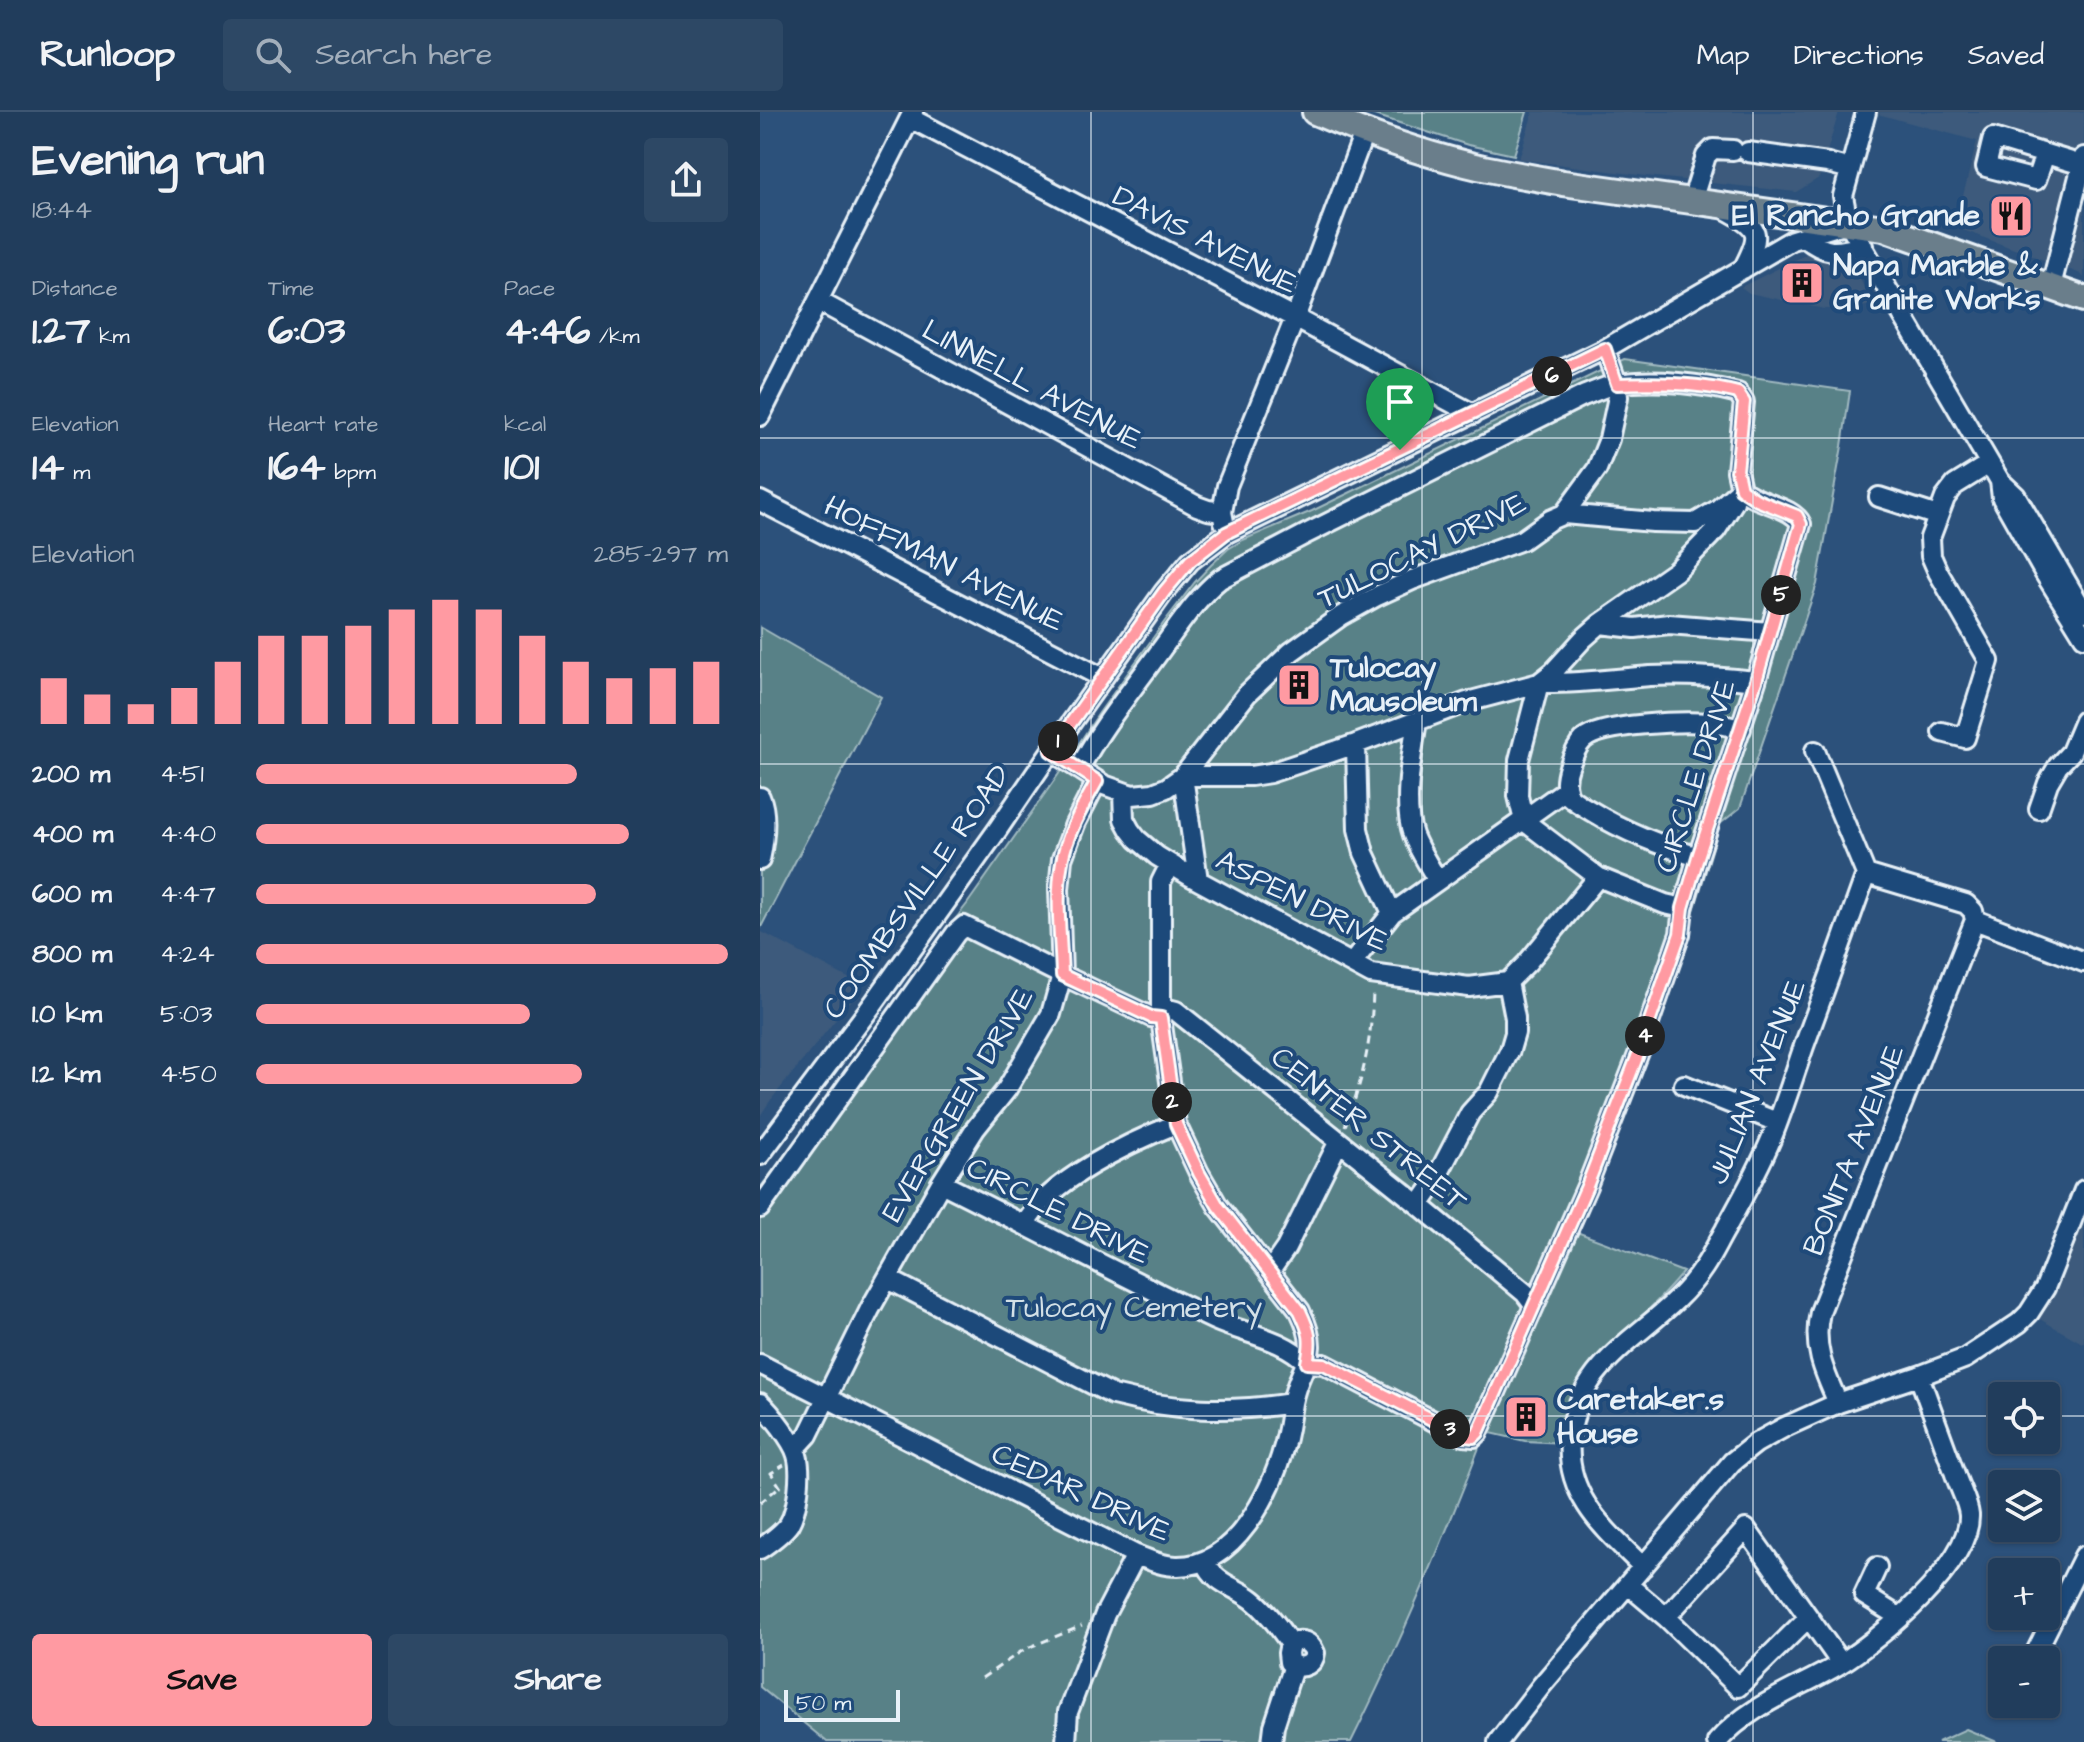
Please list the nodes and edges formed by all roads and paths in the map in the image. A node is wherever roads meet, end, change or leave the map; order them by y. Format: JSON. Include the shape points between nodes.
{"nodes":[{"id":1,"x":1315,"y":112,"type":"edge"},
{"id":2,"x":1866,"y":112,"type":"edge"},
{"id":3,"x":911,"y":115,"type":"edge"},
{"id":4,"x":1364,"y":133,"type":"junction"},
{"id":5,"x":2045,"y":154,"type":"dead end"},
{"id":6,"x":2083,"y":161,"type":"edge"},
{"id":7,"x":1850,"y":169,"type":"junction"},
{"id":8,"x":1704,"y":203,"type":"junction"},
{"id":9,"x":1848,"y":222,"type":"junction"},
{"id":10,"x":1804,"y":237,"type":"junction"},
{"id":11,"x":1863,"y":246,"type":"junction"},
{"id":12,"x":1743,"y":269,"type":"junction"},
{"id":13,"x":2051,"y":286,"type":"junction"},
{"id":14,"x":2084,"y":299,"type":"edge"},
{"id":15,"x":818,"y":301,"type":"junction"},
{"id":16,"x":1295,"y":318,"type":"junction"},
{"id":17,"x":1605,"y":349,"type":"junction"},
{"id":18,"x":1617,"y":384,"type":"junction"},
{"id":19,"x":1473,"y":414,"type":"junction"},
{"id":20,"x":760,"y":416,"type":"edge"},
{"id":21,"x":1989,"y":464,"type":"junction"},
{"id":22,"x":2000,"y":481,"type":"junction"},
{"id":23,"x":1741,"y":489,"type":"junction"},
{"id":24,"x":1879,"y":497,"type":"dead end"},
{"id":25,"x":760,"y":501,"type":"edge"},
{"id":26,"x":1222,"y":512,"type":"junction"},
{"id":27,"x":1564,"y":514,"type":"junction"},
{"id":28,"x":1938,"y":516,"type":"junction"},
{"id":29,"x":1227,"y":533,"type":"junction"},
{"id":30,"x":2084,"y":612,"type":"edge"},
{"id":31,"x":1600,"y":624,"type":"junction"},
{"id":32,"x":1770,"y":632,"type":"junction"},
{"id":33,"x":2084,"y":637,"type":"edge"},
{"id":34,"x":1103,"y":678,"type":"junction"},
{"id":35,"x":1756,"y":681,"type":"junction"},
{"id":36,"x":1539,"y":683,"type":"junction"},
{"id":37,"x":1417,"y":721,"type":"junction"},
{"id":38,"x":2084,"y":721,"type":"edge"},
{"id":39,"x":1741,"y":729,"type":"junction"},
{"id":40,"x":1942,"y":732,"type":"dead end"},
{"id":41,"x":1356,"y":744,"type":"junction"},
{"id":42,"x":1051,"y":751,"type":"junction"},
{"id":43,"x":1815,"y":751,"type":"dead end"},
{"id":44,"x":1079,"y":769,"type":"junction"},
{"id":45,"x":1183,"y":776,"type":"junction"},
{"id":46,"x":1097,"y":781,"type":"junction"},
{"id":47,"x":1567,"y":789,"type":"junction"},
{"id":48,"x":1123,"y":793,"type":"junction"},
{"id":49,"x":760,"y":797,"type":"edge"},
{"id":50,"x":2039,"y":809,"type":"dead end"},
{"id":51,"x":1524,"y":821,"type":"junction"},
{"id":52,"x":1698,"y":857,"type":"junction"},
{"id":53,"x":760,"y":860,"type":"edge"},
{"id":54,"x":1170,"y":864,"type":"junction"},
{"id":55,"x":1866,"y":874,"type":"junction"},
{"id":56,"x":1598,"y":877,"type":"junction"},
{"id":57,"x":1198,"y":880,"type":"junction"},
{"id":58,"x":1437,"y":880,"type":"junction"},
{"id":59,"x":1683,"y":908,"type":"junction"},
{"id":60,"x":1392,"y":913,"type":"junction"},
{"id":61,"x":1975,"y":920,"type":"junction"},
{"id":62,"x":2084,"y":962,"type":"edge"},
{"id":63,"x":1352,"y":963,"type":"junction"},
{"id":64,"x":1371,"y":974,"type":"junction"},
{"id":65,"x":1062,"y":975,"type":"junction"},
{"id":66,"x":1508,"y":982,"type":"junction"},
{"id":67,"x":1161,"y":1013,"type":"junction"},
{"id":68,"x":1684,"y":1085,"type":"dead end"},
{"id":69,"x":1777,"y":1122,"type":"junction"},
{"id":70,"x":1176,"y":1124,"type":"junction"},
{"id":71,"x":768,"y":1133,"type":"edge"},
{"id":72,"x":1339,"y":1141,"type":"junction"},
{"id":73,"x":760,"y":1155,"type":"edge"},
{"id":74,"x":941,"y":1183,"type":"junction"},
{"id":75,"x":2084,"y":1190,"type":"edge"},
{"id":76,"x":1419,"y":1205,"type":"junction"},
{"id":77,"x":760,"y":1208,"type":"edge"},
{"id":78,"x":1025,"y":1225,"type":"junction"},
{"id":79,"x":1270,"y":1271,"type":"junction"},
{"id":80,"x":888,"y":1279,"type":"junction"},
{"id":81,"x":1534,"y":1305,"type":"junction"},
{"id":82,"x":1307,"y":1363,"type":"junction"},
{"id":83,"x":760,"y":1364,"type":"edge"},
{"id":84,"x":1919,"y":1376,"type":"junction"},
{"id":85,"x":827,"y":1399,"type":"junction"},
{"id":86,"x":760,"y":1403,"type":"edge"},
{"id":87,"x":1292,"y":1403,"type":"junction"},
{"id":88,"x":1838,"y":1403,"type":"junction"},
{"id":89,"x":795,"y":1449,"type":"junction"},
{"id":90,"x":780,"y":1486,"type":"dead end"},
{"id":91,"x":760,"y":1503,"type":"edge"},
{"id":92,"x":760,"y":1549,"type":"edge"},
{"id":93,"x":1136,"y":1555,"type":"junction"},
{"id":94,"x":2084,"y":1556,"type":"edge"},
{"id":95,"x":1205,"y":1561,"type":"junction"},
{"id":96,"x":1643,"y":1567,"type":"junction"},
{"id":97,"x":1877,"y":1567,"type":"dead end"},
{"id":98,"x":1628,"y":1585,"type":"junction"},
{"id":99,"x":1666,"y":1617,"type":"junction"},
{"id":100,"x":1899,"y":1617,"type":"junction"},
{"id":101,"x":1808,"y":1618,"type":"junction"},
{"id":102,"x":1102,"y":1622,"type":"junction"},
{"id":103,"x":2039,"y":1646,"type":"edge"},
{"id":104,"x":1841,"y":1663,"type":"junction"},
{"id":105,"x":982,"y":1678,"type":"dead end"},
{"id":106,"x":1066,"y":1742,"type":"edge"},
{"id":107,"x":1272,"y":1742,"type":"edge"},
{"id":108,"x":1498,"y":1742,"type":"edge"},
{"id":109,"x":1717,"y":1742,"type":"edge"}],
"edges":[{"from":1,"to":4,"type":"main road"},
{"from":2,"to":7,"type":"street"},
{"from":3,"to":15,"type":"street"},
{"from":3,"to":16,"type":"street","name":"DAVIS AVENUE"},
{"from":4,"to":8,"type":"main road","via":[[1489,169]]},
{"from":4,"to":16,"type":"street"},
{"from":5,"to":6,"type":"street"},
{"from":6,"to":13,"type":"street"},
{"from":7,"to":8,"type":"street","via":[[1713,149],[1706,156]]},
{"from":7,"to":9,"type":"street","via":[[1843,196]]},
{"from":8,"to":9,"type":"main road"},
{"from":8,"to":12,"type":"street","via":[[1754,229],[1753,249]]},
{"from":9,"to":10,"type":"street","name":"COOMBSVILLE ROAD"},
{"from":9,"to":11,"type":"street"},
{"from":9,"to":13,"type":"main road","via":[[1884,228]]},
{"from":10,"to":11,"type":"street","via":[[1818,248],[1839,252]]},
{"from":10,"to":12,"type":"street","name":"COOMBSVILLE ROAD"},
{"from":11,"to":21,"type":"street"},
{"from":12,"to":17,"type":"street","name":"COOMBSVILLE ROAD"},
{"from":13,"to":14,"type":"main road"},
{"from":15,"to":20,"type":"street"},
{"from":15,"to":26,"type":"street","name":"LINNELL AVENUE","via":[[1197,506]]},
{"from":16,"to":19,"type":"street","name":"DAVIS AVENUE"},
{"from":16,"to":26,"type":"street","via":[[1227,486]]},
{"from":17,"to":18,"type":"street"},
{"from":17,"to":19,"type":"street","name":"COOMBSVILLE ROAD"},
{"from":18,"to":23,"type":"street","via":[[1677,384],[1738,393],[1744,402],[1737,471]]},
{"from":18,"to":27,"type":"street","via":[[1604,454]]},
{"from":18,"to":44,"type":"street","via":[[1583,396],[1220,579],[1094,740]]},
{"from":19,"to":29,"type":"street","name":"COOMBSVILLE ROAD"},
{"from":21,"to":22,"type":"street"},
{"from":21,"to":28,"type":"street","via":[[1955,485]]},
{"from":22,"to":30,"type":"street","via":[[2016,496]]},
{"from":22,"to":33,"type":"street","via":[[2002,498]]},
{"from":23,"to":27,"type":"street","name":"TULOCAY DRIVE","via":[[1695,523]]},
{"from":23,"to":31,"type":"street","via":[[1716,530],[1676,571]]},
{"from":23,"to":32,"type":"street","name":"CIRCLE DRIVE","via":[[1797,516],[1801,524]]},
{"from":24,"to":28,"type":"street"},
{"from":25,"to":34,"type":"street","name":"HOFFMAN AVENUE"},
{"from":26,"to":29,"type":"street"},
{"from":27,"to":45,"type":"street","name":"TULOCAY DRIVE","via":[[1522,540],[1412,580],[1341,616],[1291,652],[1247,694]]},
{"from":28,"to":40,"type":"street","via":[[1930,538],[1931,556],[1989,661],[1965,738]]},
{"from":29,"to":34,"type":"street","name":"COOMBSVILLE ROAD","via":[[1190,561]]},
{"from":31,"to":32,"type":"street"},
{"from":31,"to":36,"type":"street"},
{"from":32,"to":35,"type":"street","name":"CIRCLE DRIVE"},
{"from":34,"to":42,"type":"street","name":"COOMBSVILLE ROAD"},
{"from":35,"to":36,"type":"street","via":[[1653,676]]},
{"from":35,"to":39,"type":"street","name":"CIRCLE DRIVE"},
{"from":36,"to":37,"type":"street"},
{"from":36,"to":51,"type":"street","via":[[1519,760]]},
{"from":37,"to":41,"type":"street"},
{"from":37,"to":58,"type":"street","via":[[1409,816]]},
{"from":38,"to":50,"type":"street"},
{"from":39,"to":47,"type":"street","via":[[1680,723],[1597,732],[1574,753]]},
{"from":39,"to":52,"type":"street","name":"CIRCLE DRIVE"},
{"from":41,"to":45,"type":"street","via":[[1270,773]]},
{"from":41,"to":60,"type":"street","via":[[1358,829]]},
{"from":42,"to":44,"type":"street","name":"TULOCAY DRIVE"},
{"from":42,"to":71,"type":"street","name":"COOMBSVILLE ROAD"},
{"from":43,"to":55,"type":"street"},
{"from":44,"to":46,"type":"street","name":"TULOCAY DRIVE"},
{"from":45,"to":48,"type":"street","name":"TULOCAY DRIVE","via":[[1153,793]]},
{"from":45,"to":57,"type":"street"},
{"from":46,"to":48,"type":"street","name":"TULOCAY DRIVE"},
{"from":46,"to":65,"type":"street","name":"EVERGREEN DRIVE","via":[[1062,859]]},
{"from":47,"to":51,"type":"street"},
{"from":47,"to":52,"type":"street","via":[[1617,827]]},
{"from":48,"to":54,"type":"street","name":"ASPEN DRIVE","via":[[1130,830]]},
{"from":49,"to":53,"type":"street"},
{"from":51,"to":56,"type":"street"},
{"from":51,"to":58,"type":"street"},
{"from":52,"to":59,"type":"street","name":"CIRCLE DRIVE"},
{"from":54,"to":57,"type":"street","name":"ASPEN DRIVE"},
{"from":54,"to":67,"type":"street","name":"CEDAR DRIVE","via":[[1161,882]]},
{"from":55,"to":61,"type":"street","via":[[1966,904]]},
{"from":55,"to":69,"type":"street","name":"JULIAN AVENUE"},
{"from":56,"to":59,"type":"street"},
{"from":56,"to":66,"type":"street"},
{"from":57,"to":63,"type":"street","name":"ASPEN DRIVE"},
{"from":58,"to":60,"type":"street"},
{"from":59,"to":81,"type":"street","name":"CIRCLE DRIVE","via":[[1680,934],[1639,1052]]},
{"from":60,"to":63,"type":"street"},
{"from":61,"to":62,"type":"street"},
{"from":61,"to":88,"type":"street","name":"BONITA AVENUE","via":[[1820,1312],[1816,1342]]},
{"from":63,"to":64,"type":"street","name":"ASPEN DRIVE"},
{"from":64,"to":66,"type":"street","name":"ASPEN DRIVE","via":[[1469,987]]},
{"from":64,"to":72,"type":"path","via":[[1368,1051]]},
{"from":65,"to":67,"type":"street","name":"CENTER STREET","via":[[1151,1017]]},
{"from":65,"to":74,"type":"street","name":"EVERGREEN DRIVE","via":[[1051,1014],[1007,1089]]},
{"from":65,"to":77,"type":"street","name":"CENTER STREET","via":[[964,926]]},
{"from":66,"to":76,"type":"street","via":[[1515,1018],[1510,1050]]},
{"from":67,"to":70,"type":"street","name":"CEDAR DRIVE"},
{"from":67,"to":72,"type":"street","name":"CENTER STREET","via":[[1176,1011]]},
{"from":68,"to":69,"type":"street"},
{"from":69,"to":96,"type":"street","name":"JULIAN AVENUE","via":[[1704,1267],[1675,1302],[1606,1360],[1587,1384],[1575,1412],[1572,1477],[1602,1526]]},
{"from":70,"to":78,"type":"street","via":[[1139,1138],[1057,1188]]},
{"from":70,"to":79,"type":"street","name":"CEDAR DRIVE","via":[[1218,1206]]},
{"from":71,"to":73,"type":"street","name":"COOMBSVILLE ROAD"},
{"from":72,"to":76,"type":"street","name":"CENTER STREET"},
{"from":72,"to":79,"type":"street"},
{"from":74,"to":78,"type":"street","name":"CIRCLE DRIVE"},
{"from":74,"to":80,"type":"street","name":"EVERGREEN DRIVE"},
{"from":75,"to":84,"type":"street","via":[[2045,1288],[2029,1313],[1966,1358]]},
{"from":76,"to":81,"type":"street","name":"CENTER STREET"},
{"from":78,"to":82,"type":"street","name":"CIRCLE DRIVE","via":[[1219,1322],[1287,1347]]},
{"from":79,"to":82,"type":"street","name":"CEDAR DRIVE","via":[[1309,1329]]},
{"from":80,"to":85,"type":"street","name":"EVERGREEN DRIVE"},
{"from":80,"to":87,"type":"street","via":[[1113,1395],[1187,1409]]},
{"from":81,"to":82,"type":"street","name":"CIRCLE DRIVE","via":[[1474,1437],[1324,1364]]},
{"from":82,"to":87,"type":"street","name":"CEDAR DRIVE"},
{"from":83,"to":85,"type":"street","name":"CEDAR DRIVE"},
{"from":84,"to":88,"type":"street"},
{"from":84,"to":100,"type":"street","via":[[1969,1513],[1955,1558]]},
{"from":85,"to":89,"type":"street","name":"EVERGREEN DRIVE"},
{"from":85,"to":93,"type":"street","name":"CEDAR DRIVE"},
{"from":86,"to":89,"type":"street"},
{"from":87,"to":95,"type":"street","name":"CEDAR DRIVE","via":[[1286,1442],[1266,1494],[1237,1536]]},
{"from":88,"to":96,"type":"street","via":[[1756,1443],[1732,1462]]},
{"from":89,"to":92,"type":"street","via":[[799,1465],[793,1516],[783,1532]]},
{"from":90,"to":91,"type":"path"},
{"from":93,"to":95,"type":"street","name":"CEDAR DRIVE","via":[[1173,1567]]},
{"from":93,"to":102,"type":"street"},
{"from":94,"to":103,"type":"street"},
{"from":95,"to":107,"type":"street","via":[[1214,1577],[1256,1603],[1290,1643],[1305,1641],[1315,1653],[1309,1664],[1294,1665]]},
{"from":96,"to":98,"type":"street"},
{"from":97,"to":100,"type":"street","via":[[1864,1595]]},
{"from":98,"to":99,"type":"street"},
{"from":98,"to":108,"type":"street"},
{"from":99,"to":101,"type":"street","via":[[1738,1687]]},
{"from":99,"to":101,"type":"street","via":[[1746,1529]]},
{"from":100,"to":104,"type":"street"},
{"from":101,"to":104,"type":"street"},
{"from":102,"to":105,"type":"path","via":[[1025,1649]]},
{"from":102,"to":106,"type":"street","via":[[1068,1712]]},
{"from":104,"to":109,"type":"street","via":[[1752,1711]]}]}
